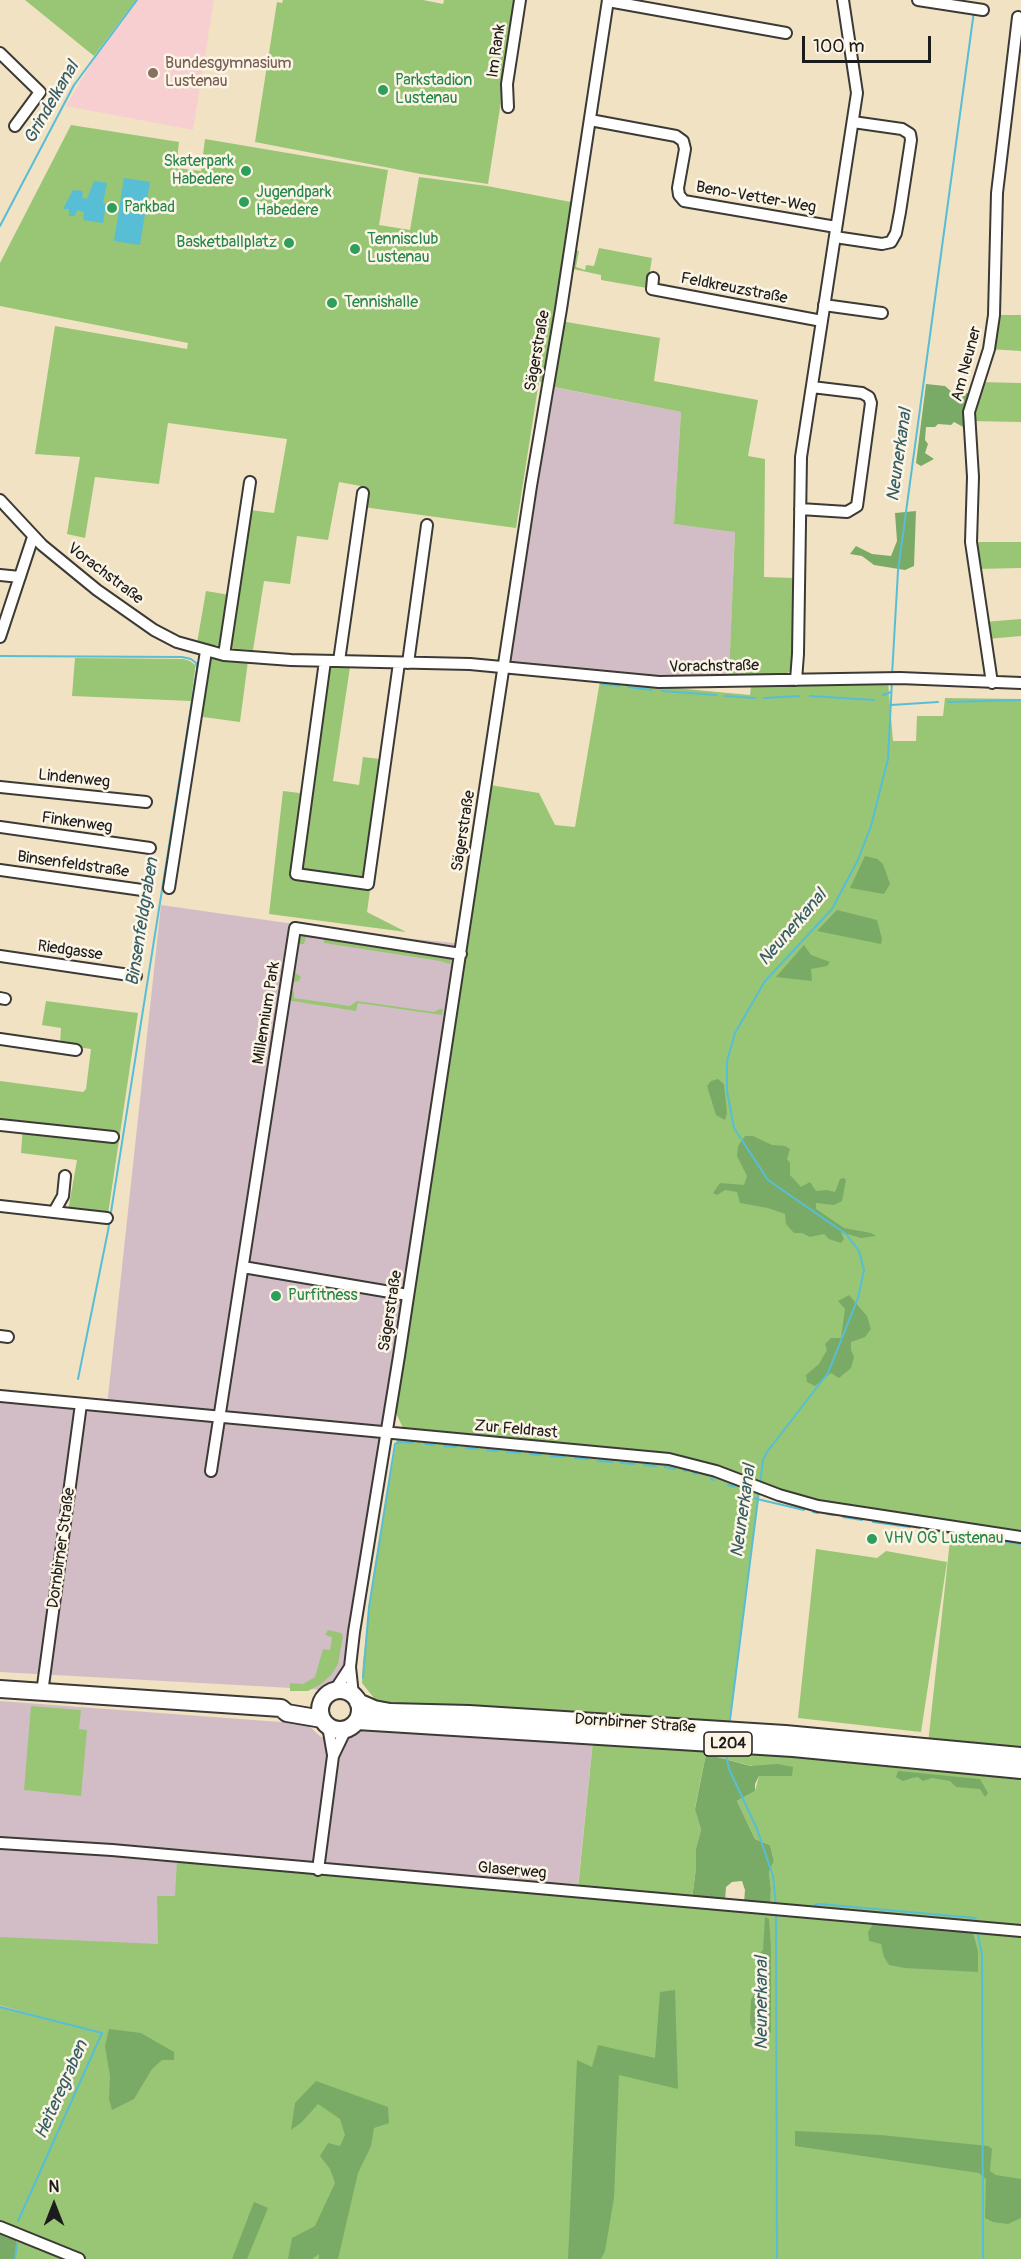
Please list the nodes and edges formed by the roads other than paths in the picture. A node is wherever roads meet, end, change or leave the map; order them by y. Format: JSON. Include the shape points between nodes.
{"nodes":[{"id":1,"x":520,"y":0,"type":"edge"},
{"id":2,"x":608,"y":0,"type":"edge"},
{"id":3,"x":843,"y":0,"type":"edge"},
{"id":4,"x":918,"y":0,"type":"edge"},
{"id":5,"x":983,"y":10,"type":"dead end"},
{"id":6,"x":1018,"y":17,"type":"dead end"},
{"id":7,"x":786,"y":33,"type":"dead end"},
{"id":8,"x":0,"y":53,"type":"edge"},
{"id":9,"x":508,"y":107,"type":"dead end"},
{"id":10,"x":590,"y":120,"type":"junction"},
{"id":11,"x":853,"y":122,"type":"junction"},
{"id":12,"x":15,"y":126,"type":"dead end"},
{"id":13,"x":836,"y":232,"type":"junction"},
{"id":14,"x":652,"y":278,"type":"dead end"},
{"id":15,"x":824,"y":305,"type":"junction"},
{"id":16,"x":882,"y":313,"type":"dead end"},
{"id":17,"x":822,"y":321,"type":"junction"},
{"id":18,"x":812,"y":387,"type":"junction"},
{"id":19,"x":250,"y":482,"type":"dead end"},
{"id":20,"x":363,"y":494,"type":"dead end"},
{"id":21,"x":0,"y":500,"type":"edge"},
{"id":22,"x":800,"y":508,"type":"junction"},
{"id":23,"x":427,"y":525,"type":"dead end"},
{"id":24,"x":33,"y":537,"type":"junction"},
{"id":25,"x":0,"y":575,"type":"edge"},
{"id":26,"x":20,"y":578,"type":"junction"},
{"id":27,"x":0,"y":637,"type":"edge"},
{"id":28,"x":206,"y":651,"type":"junction"},
{"id":29,"x":224,"y":655,"type":"junction"},
{"id":30,"x":325,"y":661,"type":"junction"},
{"id":31,"x":339,"y":662,"type":"junction"},
{"id":32,"x":403,"y":663,"type":"junction"},
{"id":33,"x":504,"y":667,"type":"junction"},
{"id":34,"x":796,"y":680,"type":"junction"},
{"id":35,"x":992,"y":683,"type":"junction"},
{"id":36,"x":1021,"y":683,"type":"edge"},
{"id":37,"x":0,"y":787,"type":"edge"},
{"id":38,"x":146,"y":802,"type":"dead end"},
{"id":39,"x":0,"y":826,"type":"edge"},
{"id":40,"x":150,"y":848,"type":"dead end"},
{"id":41,"x":0,"y":870,"type":"edge"},
{"id":42,"x":170,"y":888,"type":"dead end"},
{"id":43,"x":141,"y":890,"type":"dead end"},
{"id":44,"x":461,"y":954,"type":"junction"},
{"id":45,"x":0,"y":956,"type":"edge"},
{"id":46,"x":136,"y":976,"type":"dead end"},
{"id":47,"x":0,"y":1040,"type":"edge"},
{"id":48,"x":76,"y":1050,"type":"dead end"},
{"id":49,"x":0,"y":1125,"type":"edge"},
{"id":50,"x":113,"y":1137,"type":"dead end"},
{"id":51,"x":65,"y":1176,"type":"dead end"},
{"id":52,"x":0,"y":1206,"type":"edge"},
{"id":53,"x":54,"y":1212,"type":"junction"},
{"id":54,"x":107,"y":1218,"type":"dead end"},
{"id":55,"x":243,"y":1267,"type":"junction"},
{"id":56,"x":408,"y":1295,"type":"junction"},
{"id":57,"x":0,"y":1396,"type":"edge"},
{"id":58,"x":81,"y":1404,"type":"junction"},
{"id":59,"x":220,"y":1417,"type":"junction"},
{"id":60,"x":386,"y":1432,"type":"junction"},
{"id":61,"x":211,"y":1471,"type":"dead end"},
{"id":62,"x":1021,"y":1537,"type":"edge"},
{"id":63,"x":350,"y":1666,"type":"junction"},
{"id":64,"x":0,"y":1689,"type":"edge"},
{"id":65,"x":42,"y":1693,"type":"junction"},
{"id":66,"x":329,"y":1695,"type":"junction"},
{"id":67,"x":356,"y":1698,"type":"junction"},
{"id":68,"x":281,"y":1708,"type":"junction"},
{"id":69,"x":325,"y":1723,"type":"junction"},
{"id":70,"x":351,"y":1725,"type":"junction"},
{"id":71,"x":333,"y":1756,"type":"junction"},
{"id":72,"x":1021,"y":1756,"type":"edge"},
{"id":73,"x":1021,"y":1770,"type":"edge"},
{"id":74,"x":0,"y":1844,"type":"edge"},
{"id":75,"x":318,"y":1870,"type":"junction"},
{"id":76,"x":1021,"y":1931,"type":"edge"},
{"id":77,"x":0,"y":2227,"type":"edge"},
{"id":78,"x":79,"y":2259,"type":"edge"}],
"edges":[{"from":1,"to":9,"type":"street","name":"Im Rank","via":[[507,84]]},
{"from":2,"to":7,"type":"street"},
{"from":2,"to":10,"type":"street","name":"Sägerstraße"},
{"from":3,"to":11,"type":"street","via":[[857,84]]},
{"from":4,"to":5,"type":"street"},
{"from":6,"to":35,"type":"street","name":"Am Neuner","via":[[997,193],[994,315],[989,349],[969,412],[971,542]]},
{"from":8,"to":12,"type":"street","via":[[40,92]]},
{"from":10,"to":13,"type":"street","name":"Beno-Vetter-Weg","via":[[676,136],[683,141],[678,188],[684,201]]},
{"from":10,"to":33,"type":"street","name":"Sägerstraße"},
{"from":11,"to":13,"type":"street"},
{"from":11,"to":13,"type":"street","via":[[907,130],[911,136],[895,239],[887,244]]},
{"from":13,"to":15,"type":"street"},
{"from":14,"to":17,"type":"street","name":"Feldkreuzstraße","via":[[652,289]]},
{"from":15,"to":16,"type":"street"},
{"from":15,"to":17,"type":"street"},
{"from":17,"to":18,"type":"street"},
{"from":18,"to":22,"type":"street","via":[[800,468]]},
{"from":18,"to":22,"type":"street","via":[[862,393],[871,403],[857,506],[848,512]]},
{"from":19,"to":29,"type":"street"},
{"from":20,"to":31,"type":"street"},
{"from":21,"to":24,"type":"street","name":"Vorachstraße"},
{"from":22,"to":34,"type":"street"},
{"from":23,"to":32,"type":"street"},
{"from":24,"to":26,"type":"street"},
{"from":24,"to":28,"type":"street","name":"Vorachstraße","via":[[97,590],[154,630]]},
{"from":25,"to":26,"type":"street"},
{"from":26,"to":27,"type":"street"},
{"from":28,"to":29,"type":"street","name":"Vorachstraße"},
{"from":28,"to":42,"type":"street"},
{"from":29,"to":30,"type":"street","name":"Vorachstraße"},
{"from":30,"to":31,"type":"street","name":"Vorachstraße"},
{"from":30,"to":32,"type":"street","via":[[296,874],[368,884]]},
{"from":31,"to":32,"type":"street","name":"Vorachstraße"},
{"from":32,"to":33,"type":"street","name":"Vorachstraße"},
{"from":33,"to":34,"type":"street","name":"Vorachstraße","via":[[659,682]]},
{"from":33,"to":44,"type":"street","name":"Sägerstraße"},
{"from":34,"to":35,"type":"street","name":"Vorachstraße","via":[[900,678]]},
{"from":35,"to":36,"type":"street","name":"Vorachstraße"},
{"from":37,"to":38,"type":"street","name":"Lindenweg"},
{"from":39,"to":40,"type":"street","name":"Finkenweg"},
{"from":41,"to":43,"type":"street","name":"Binsenfeldstraße"},
{"from":44,"to":55,"type":"street","name":"Millennium Park","via":[[295,928]]},
{"from":44,"to":56,"type":"street","name":"Sägerstraße"},
{"from":45,"to":46,"type":"street","name":"Riedgasse"},
{"from":47,"to":48,"type":"street"},
{"from":49,"to":50,"type":"street"},
{"from":51,"to":53,"type":"street","via":[[63,1196]]},
{"from":52,"to":53,"type":"street"},
{"from":53,"to":54,"type":"street"},
{"from":55,"to":56,"type":"street"},
{"from":55,"to":59,"type":"street","name":"Millennium Park"},
{"from":56,"to":60,"type":"street","name":"Sägerstraße"},
{"from":57,"to":58,"type":"street","name":"Zur Feldrast"},
{"from":58,"to":59,"type":"street","name":"Zur Feldrast"},
{"from":58,"to":65,"type":"street","name":"Dornbirner Straße"},
{"from":59,"to":60,"type":"street","name":"Zur Feldrast"},
{"from":59,"to":61,"type":"street","name":"Millennium Park"},
{"from":60,"to":62,"type":"street","name":"Zur Feldrast","via":[[669,1459],[818,1506]]},
{"from":60,"to":63,"type":"street","name":"Sägerstraße"},
{"from":63,"to":66,"type":"street","name":"Sägerstraße"},
{"from":63,"to":67,"type":"street","name":"Sägerstraße"},
{"from":64,"to":65,"type":"main road","name":"Dornbirner Straße","number":"L204"},
{"from":65,"to":68,"type":"main road","name":"Dornbirner Straße","number":"L204"},
{"from":66,"to":67,"type":"main road","name":"Dornbirner Straße","number":"L204","via":[[346,1691]]},
{"from":66,"to":68,"type":"main road","name":"Dornbirner Straße","number":"L204"},
{"from":66,"to":69,"type":"main road","via":[[320,1713]]},
{"from":67,"to":70,"type":"main road","via":[[359,1715]]},
{"from":67,"to":72,"type":"main road","name":"Dornbirner Straße","number":"L204","via":[[374,1709],[390,1712],[480,1714],[785,1734]]},
{"from":68,"to":69,"type":"main road","name":"Dornbirner Straße","number":"L204"},
{"from":69,"to":70,"type":"main road","name":"Dornbirner Straße","number":"L204","via":[[337,1730]]},
{"from":69,"to":71,"type":"street"},
{"from":70,"to":71,"type":"street"},
{"from":70,"to":73,"type":"main road","name":"Dornbirner Straße","number":"L204","via":[[793,1748]]},
{"from":71,"to":75,"type":"street"},
{"from":74,"to":75,"type":"street","name":"Glaserweg"},
{"from":75,"to":76,"type":"street","name":"Glaserweg"},
{"from":77,"to":78,"type":"street"}]}
